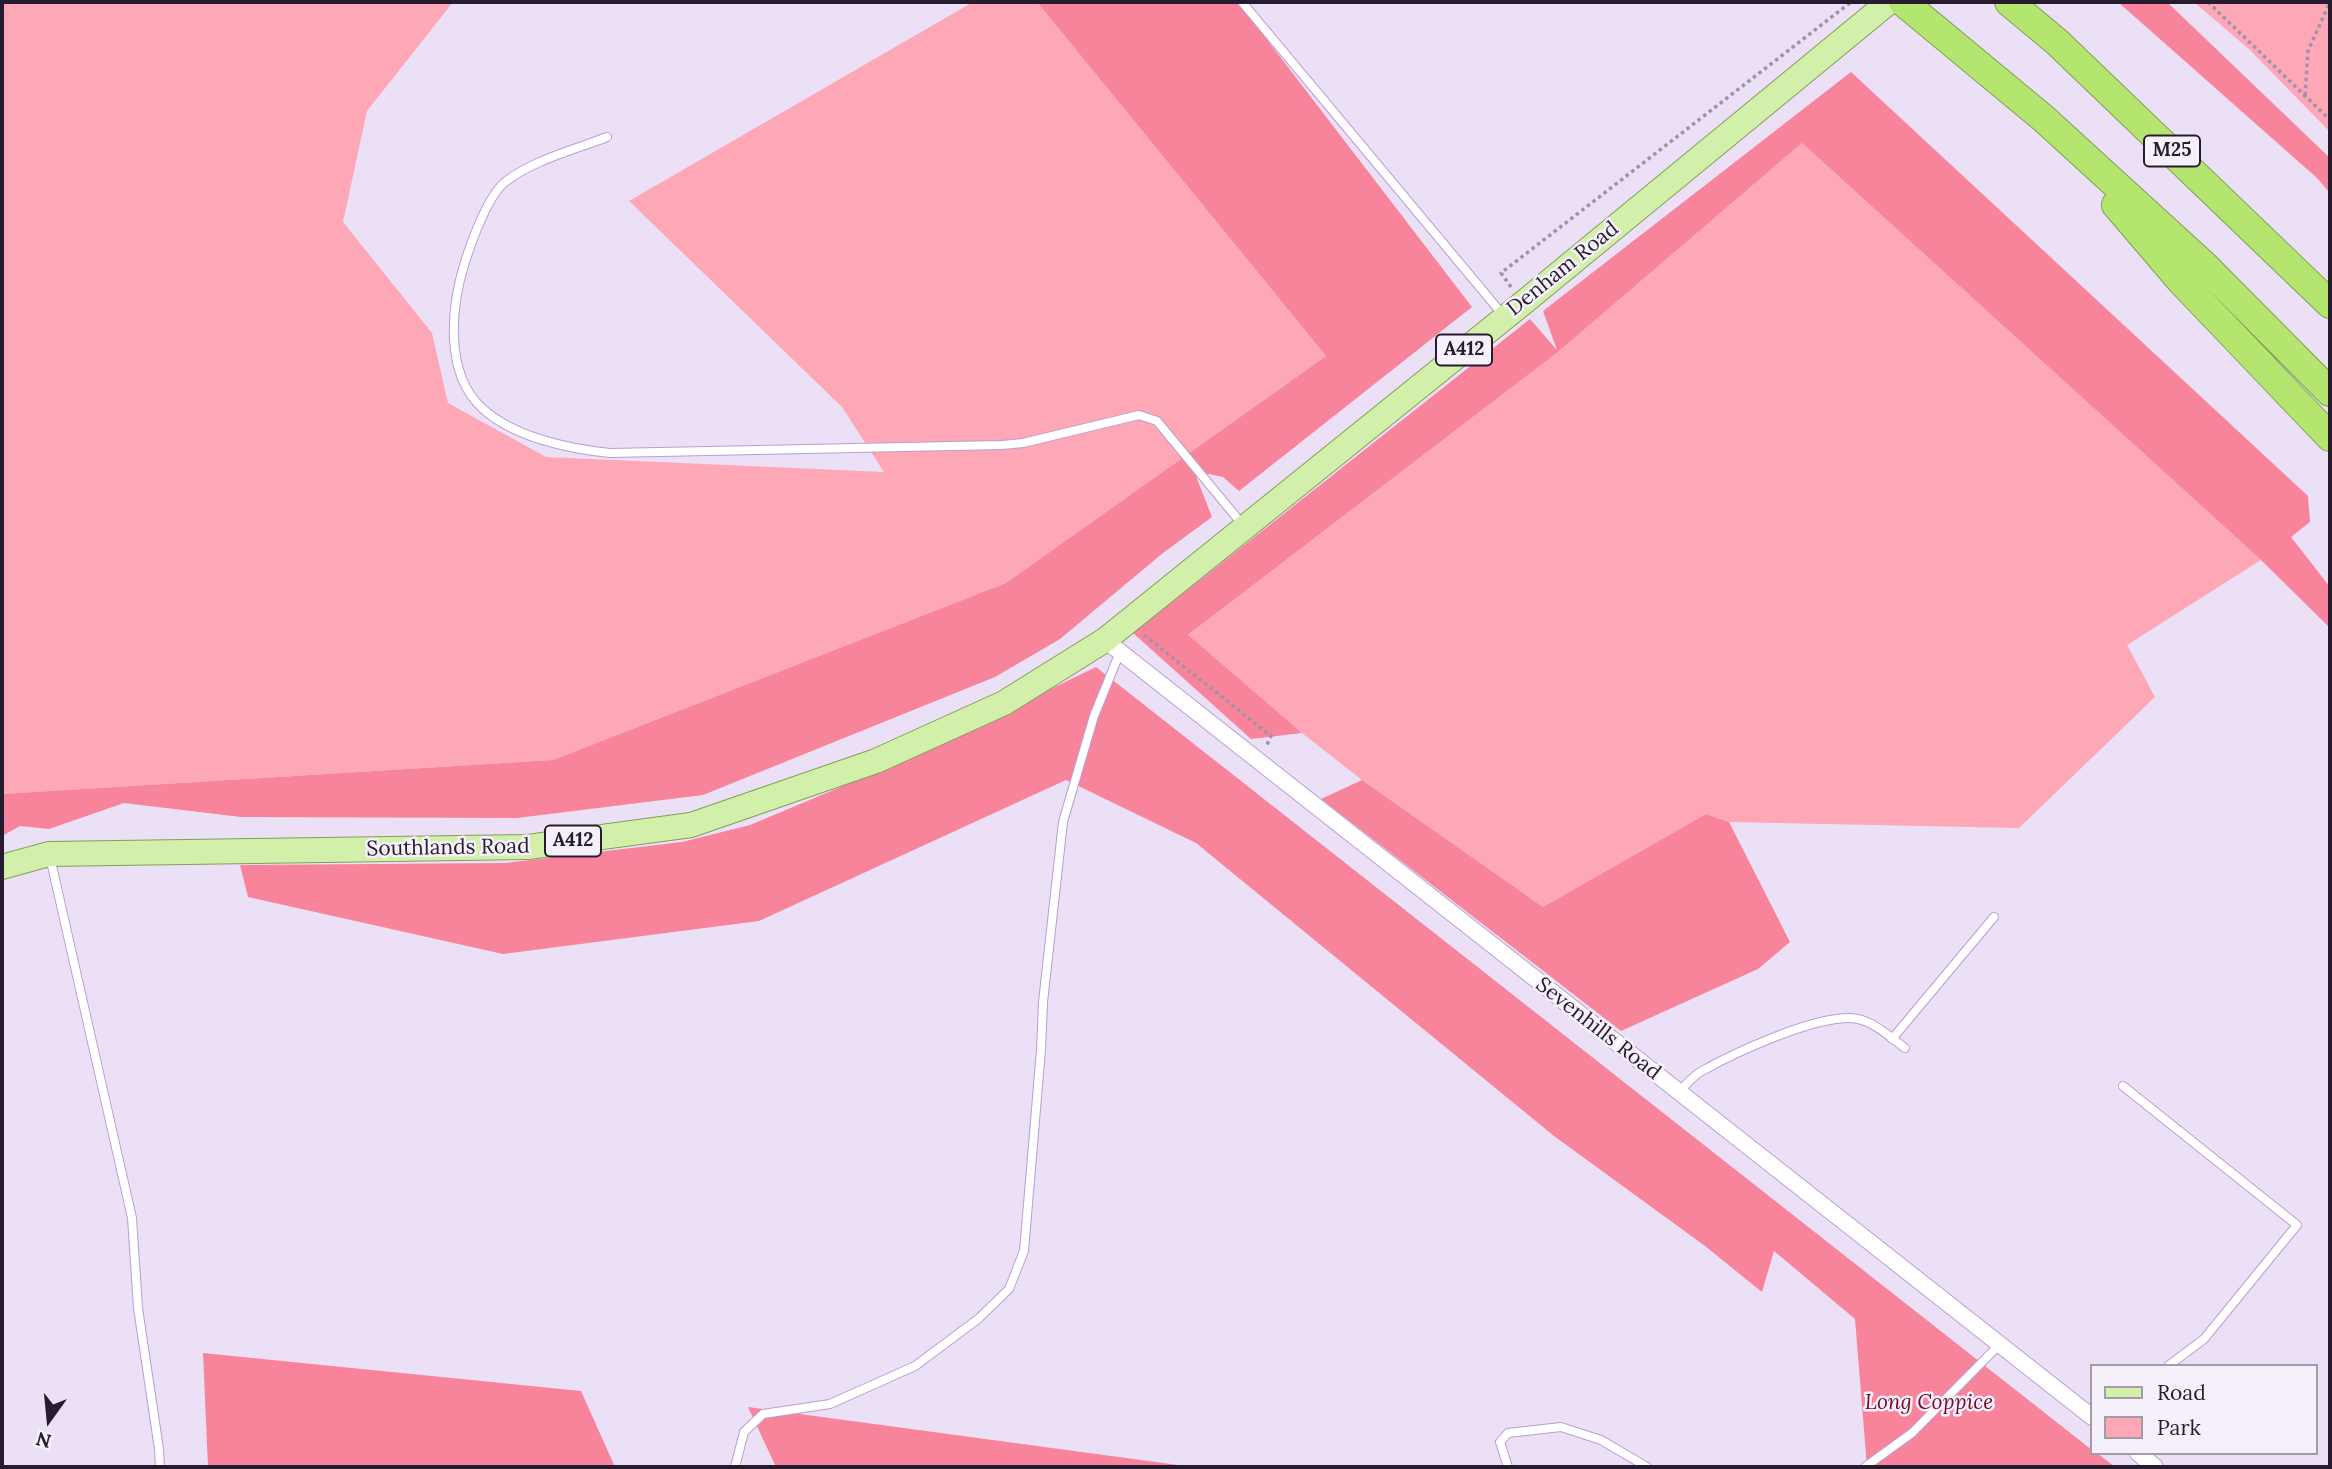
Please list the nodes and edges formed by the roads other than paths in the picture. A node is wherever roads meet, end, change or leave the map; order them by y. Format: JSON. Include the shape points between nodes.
{"nodes":[{"id":1,"x":1242,"y":2,"type":"edge"},
{"id":2,"x":1889,"y":2,"type":"edge"},
{"id":3,"x":1903,"y":2,"type":"edge"},
{"id":4,"x":2009,"y":2,"type":"edge"},
{"id":5,"x":2043,"y":118,"type":"junction"},
{"id":6,"x":607,"y":137,"type":"dead end"},
{"id":7,"x":2330,"y":304,"type":"edge"},
{"id":8,"x":1505,"y":317,"type":"junction"},
{"id":9,"x":2330,"y":392,"type":"edge"},
{"id":10,"x":2330,"y":437,"type":"edge"},
{"id":11,"x":1244,"y":526,"type":"junction"},
{"id":12,"x":1112,"y":646,"type":"junction"},
{"id":13,"x":49,"y":854,"type":"junction"},
{"id":14,"x":2,"y":867,"type":"edge"},
{"id":15,"x":1994,"y":917,"type":"dead end"},
{"id":16,"x":1892,"y":1039,"type":"junction"},
{"id":17,"x":1905,"y":1048,"type":"dead end"},
{"id":18,"x":2123,"y":1086,"type":"dead end"},
{"id":19,"x":1678,"y":1092,"type":"junction"},
{"id":20,"x":2000,"y":1344,"type":"junction"},
{"id":21,"x":2171,"y":1364,"type":"edge"},
{"id":22,"x":2090,"y":1415,"type":"edge"},
{"id":23,"x":2140,"y":1455,"type":"edge"},
{"id":24,"x":160,"y":1467,"type":"edge"},
{"id":25,"x":735,"y":1467,"type":"edge"},
{"id":26,"x":1508,"y":1467,"type":"edge"},
{"id":27,"x":1647,"y":1467,"type":"edge"},
{"id":28,"x":1865,"y":1467,"type":"edge"},
{"id":29,"x":2155,"y":1467,"type":"edge"}],
"edges":[{"from":1,"to":8,"type":"lane"},
{"from":2,"to":8,"type":"main road","name":"Denham Road","number":"A412"},
{"from":3,"to":5,"type":"highway"},
{"from":4,"to":7,"type":"highway","number":"M25","via":[[2077,61]]},
{"from":5,"to":9,"type":"highway","via":[[2204,265]]},
{"from":5,"to":10,"type":"highway","via":[[2181,281]]},
{"from":6,"to":11,"type":"lane","via":[[527,168],[503,184],[476,228],[454,312],[455,354],[465,385],[481,407],[505,425],[577,450],[610,453],[1002,445],[1139,415],[1157,421]]},
{"from":8,"to":11,"type":"main road","name":"Denham Road","number":"A412"},
{"from":11,"to":12,"type":"main road","name":"Denham Road","number":"A412"},
{"from":12,"to":13,"type":"main road","name":"Southlands Road","number":"A412","via":[[1004,703],[876,761],[691,825],[528,848]]},
{"from":12,"to":19,"type":"street","name":"Sevenhills Road"},
{"from":12,"to":25,"type":"lane","via":[[1063,822],[1043,1002],[1024,1251],[1009,1289],[978,1319],[915,1366],[830,1404],[763,1414],[744,1433]]},
{"from":13,"to":14,"type":"main road","name":"Southlands Road","number":"A412"},
{"from":13,"to":24,"type":"lane","via":[[132,1218],[138,1308]]},
{"from":15,"to":16,"type":"lane"},
{"from":16,"to":17,"type":"lane"},
{"from":16,"to":19,"type":"lane","via":[[1872,1024],[1850,1018],[1824,1022],[1700,1072]]},
{"from":18,"to":21,"type":"lane","via":[[2297,1225],[2204,1339]]},
{"from":19,"to":20,"type":"street","name":"Sevenhills Road"},
{"from":20,"to":22,"type":"street","name":"Sevenhills Road"},
{"from":20,"to":28,"type":"lane","via":[[1912,1433]]},
{"from":23,"to":29,"type":"street"},
{"from":26,"to":27,"type":"lane","via":[[1500,1441],[1508,1433],[1561,1427],[1601,1440]]}]}
